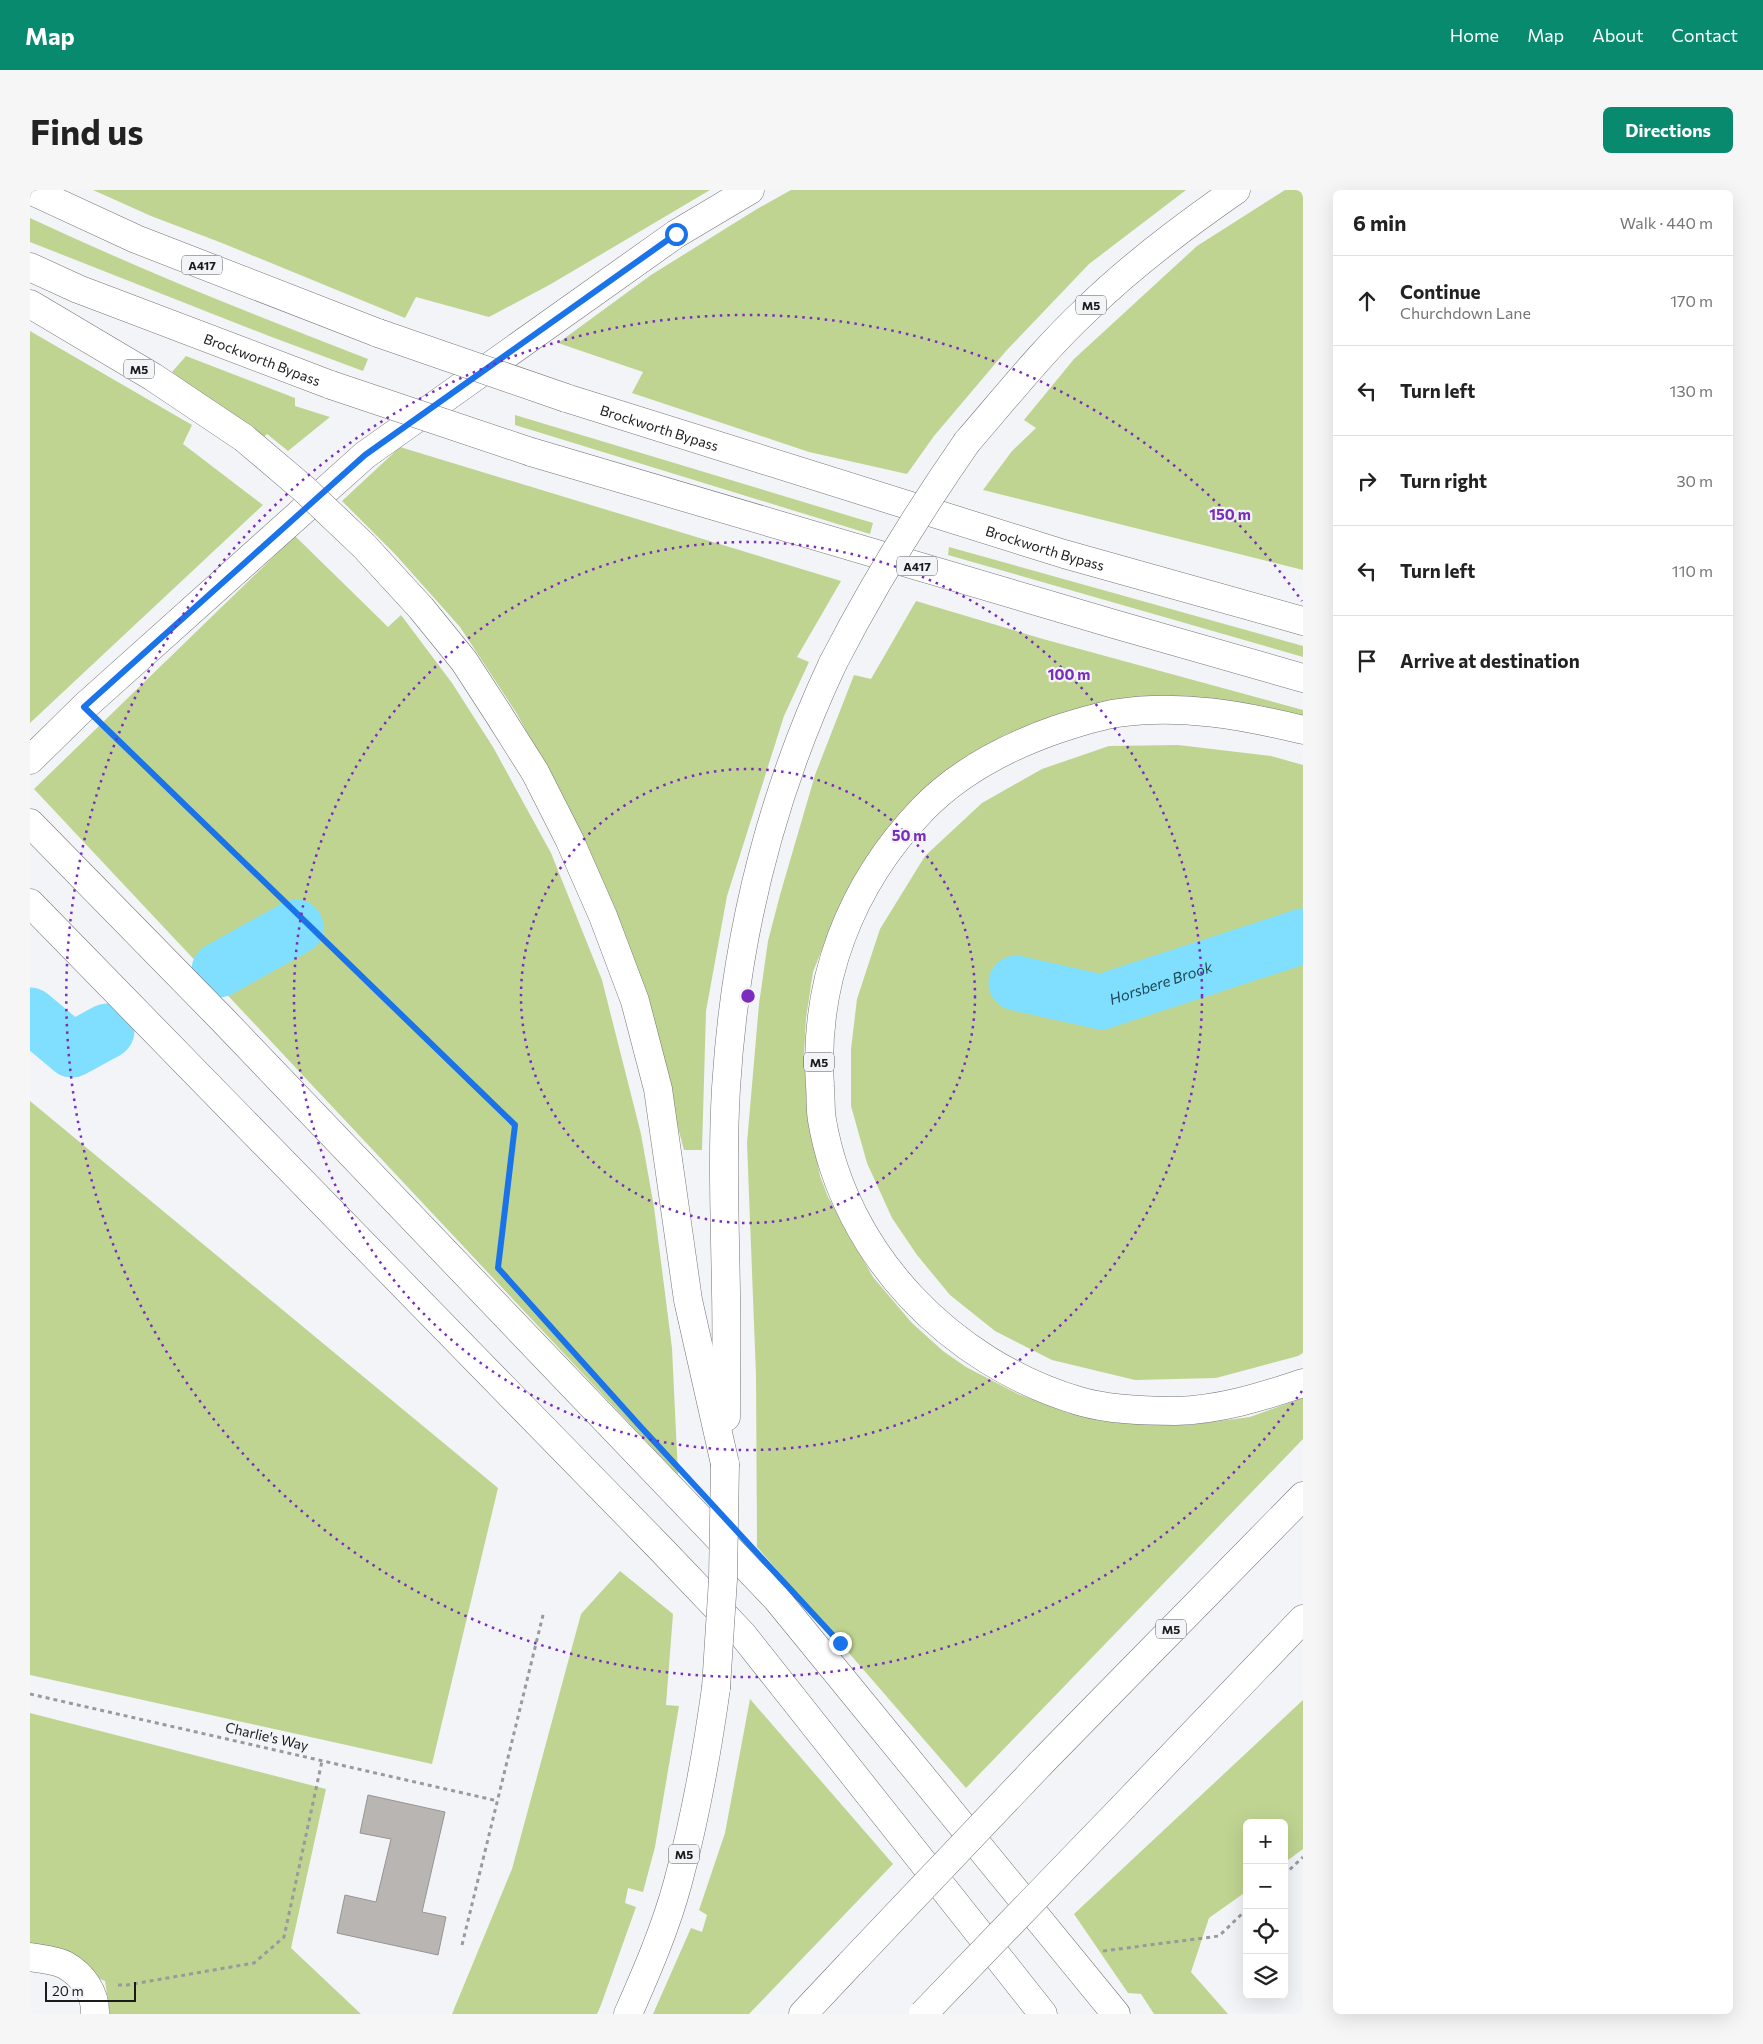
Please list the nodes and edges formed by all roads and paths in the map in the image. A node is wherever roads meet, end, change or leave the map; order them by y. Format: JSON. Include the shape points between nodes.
{"nodes":[{"id":1,"x":30,"y":190,"type":"edge"},
{"id":2,"x":750,"y":190,"type":"edge"},
{"id":3,"x":1236,"y":190,"type":"edge"},
{"id":4,"x":30,"y":267,"type":"edge"},
{"id":5,"x":30,"y":304,"type":"edge"},
{"id":6,"x":1064,"y":554,"type":"junction"},
{"id":7,"x":1303,"y":604,"type":"edge"},
{"id":8,"x":1303,"y":621,"type":"edge"},
{"id":9,"x":1303,"y":678,"type":"edge"},
{"id":10,"x":84,"y":707,"type":"junction"},
{"id":11,"x":1303,"y":730,"type":"edge"},
{"id":12,"x":30,"y":760,"type":"edge"},
{"id":13,"x":36,"y":828,"type":"edge"},
{"id":14,"x":30,"y":903,"type":"edge"},
{"id":15,"x":498,"y":1268,"type":"dead end"},
{"id":16,"x":1303,"y":1383,"type":"edge"},
{"id":17,"x":726,"y":1464,"type":"junction"},
{"id":18,"x":1303,"y":1496,"type":"edge"},
{"id":19,"x":544,"y":1611,"type":"dead end"},
{"id":20,"x":1303,"y":1618,"type":"edge"},
{"id":21,"x":30,"y":1694,"type":"edge"},
{"id":22,"x":322,"y":1761,"type":"junction"},
{"id":23,"x":498,"y":1801,"type":"junction"},
{"id":24,"x":1303,"y":1857,"type":"edge"},
{"id":25,"x":1288,"y":1871,"type":"edge"},
{"id":26,"x":1243,"y":1914,"type":"edge"},
{"id":27,"x":462,"y":1945,"type":"dead end"},
{"id":28,"x":1095,"y":1952,"type":"dead end"},
{"id":29,"x":30,"y":1957,"type":"edge"},
{"id":30,"x":87,"y":1984,"type":"junction"},
{"id":31,"x":96,"y":2014,"type":"edge"},
{"id":32,"x":628,"y":2014,"type":"edge"},
{"id":33,"x":803,"y":2014,"type":"edge"},
{"id":34,"x":923,"y":2014,"type":"edge"},
{"id":35,"x":1043,"y":2014,"type":"edge"},
{"id":36,"x":1116,"y":2014,"type":"edge"}],
"edges":[{"from":1,"to":6,"type":"main road","name":"Brockworth Bypass","number":"A417","bridge":true,"via":[[136,238],[378,334],[566,398]]},
{"from":2,"to":10,"type":"main road","via":[[676,234],[365,455]]},
{"from":3,"to":17,"type":"main road","number":"M5","bridge":true,"via":[[1148,256],[1086,309],[967,442],[865,601],[811,711],[780,794],[750,909],[734,996],[726,1088],[723,1192]]},
{"from":4,"to":9,"type":"main road","name":"Brockworth Bypass","number":"A417","bridge":true,"via":[[78,289],[331,385],[531,452]]},
{"from":5,"to":17,"type":"main road","number":"M5","bridge":true,"via":[[153,377],[244,438],[304,489],[364,546],[421,608],[458,654],[535,772],[603,916],[635,1001],[658,1089],[688,1300]]},
{"from":6,"to":7,"type":"main road"},
{"from":6,"to":8,"type":"main road","name":"Brockworth Bypass","number":"A417"},
{"from":10,"to":12,"type":"main road"},
{"from":10,"to":15,"type":"path","via":[[515,1125]]},
{"from":11,"to":16,"type":"main road","number":"M5","via":[[1203,711],[1118,713],[1026,740],[989,759],[924,808],[873,873],[836,951],[824,993],[819,1038],[822,1119],[843,1190],[863,1232],[915,1302],[978,1355],[1046,1390],[1083,1402],[1130,1409],[1178,1411],[1227,1406]]},
{"from":13,"to":36,"type":"main road","via":[[776,1598]]},
{"from":14,"to":35,"type":"main road","via":[[743,1635]]},
{"from":17,"to":32,"type":"main road","number":"M5","bridge":true,"via":[[723,1579],[709,1741],[678,1883]]},
{"from":18,"to":33,"type":"main road","number":"M5","bridge":true,"via":[[1041,1763]]},
{"from":19,"to":23,"type":"path"},
{"from":20,"to":34,"type":"main road","bridge":true},
{"from":21,"to":22,"type":"path","name":"Charlie's Way"},
{"from":22,"to":23,"type":"path","name":"Charlie's Way"},
{"from":22,"to":30,"type":"path","via":[[284,1936],[254,1963],[127,1985]]},
{"from":23,"to":27,"type":"path"},
{"from":24,"to":25,"type":"path"},
{"from":26,"to":28,"type":"path","via":[[1219,1936]]},
{"from":29,"to":30,"type":"main road","via":[[65,1965]]},
{"from":30,"to":31,"type":"main road"}]}
